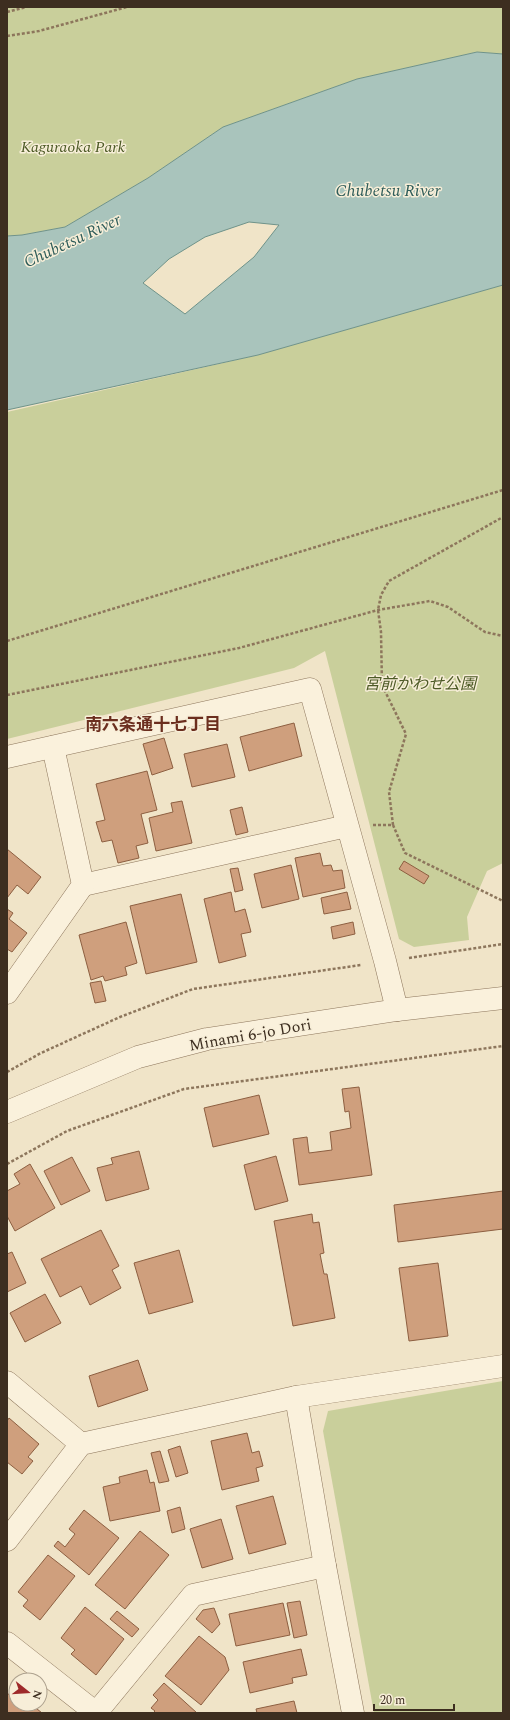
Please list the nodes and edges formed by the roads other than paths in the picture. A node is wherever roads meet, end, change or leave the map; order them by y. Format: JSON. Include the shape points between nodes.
{"nodes":[{"id":1,"x":53,"y":747,"type":"junction"},
{"id":2,"x":7,"y":757,"type":"edge"},
{"id":3,"x":347,"y":826,"type":"junction"},
{"id":4,"x":83,"y":885,"type":"junction"},
{"id":5,"x":7,"y":993,"type":"edge"},
{"id":6,"x":503,"y":998,"type":"edge"},
{"id":7,"x":397,"y":1010,"type":"junction"},
{"id":8,"x":7,"y":1112,"type":"edge"},
{"id":9,"x":503,"y":1366,"type":"edge"},
{"id":10,"x":7,"y":1382,"type":"edge"},
{"id":11,"x":296,"y":1397,"type":"junction"},
{"id":12,"x":81,"y":1444,"type":"junction"},
{"id":13,"x":7,"y":1540,"type":"edge"},
{"id":14,"x":325,"y":1566,"type":"junction"},
{"id":15,"x":7,"y":1643,"type":"edge"},
{"id":16,"x":96,"y":1713,"type":"edge"},
{"id":17,"x":353,"y":1713,"type":"edge"}],
"edges":[{"from":1,"to":2,"type":"street"},
{"from":1,"to":3,"type":"street","via":[[310,689]]},
{"from":1,"to":4,"type":"street"},
{"from":3,"to":4,"type":"street"},
{"from":3,"to":7,"type":"street"},
{"from":4,"to":5,"type":"street"},
{"from":6,"to":7,"type":"street","name":"Minami 6-jo Dori"},
{"from":7,"to":8,"type":"street","name":"Minami 6-jo Dori","via":[[199,1041],[138,1057]]},
{"from":9,"to":11,"type":"street"},
{"from":10,"to":12,"type":"street"},
{"from":11,"to":12,"type":"street"},
{"from":11,"to":14,"type":"street"},
{"from":12,"to":13,"type":"street"},
{"from":14,"to":16,"type":"street","via":[[193,1594]]},
{"from":14,"to":17,"type":"street"},
{"from":15,"to":16,"type":"street"}]}
